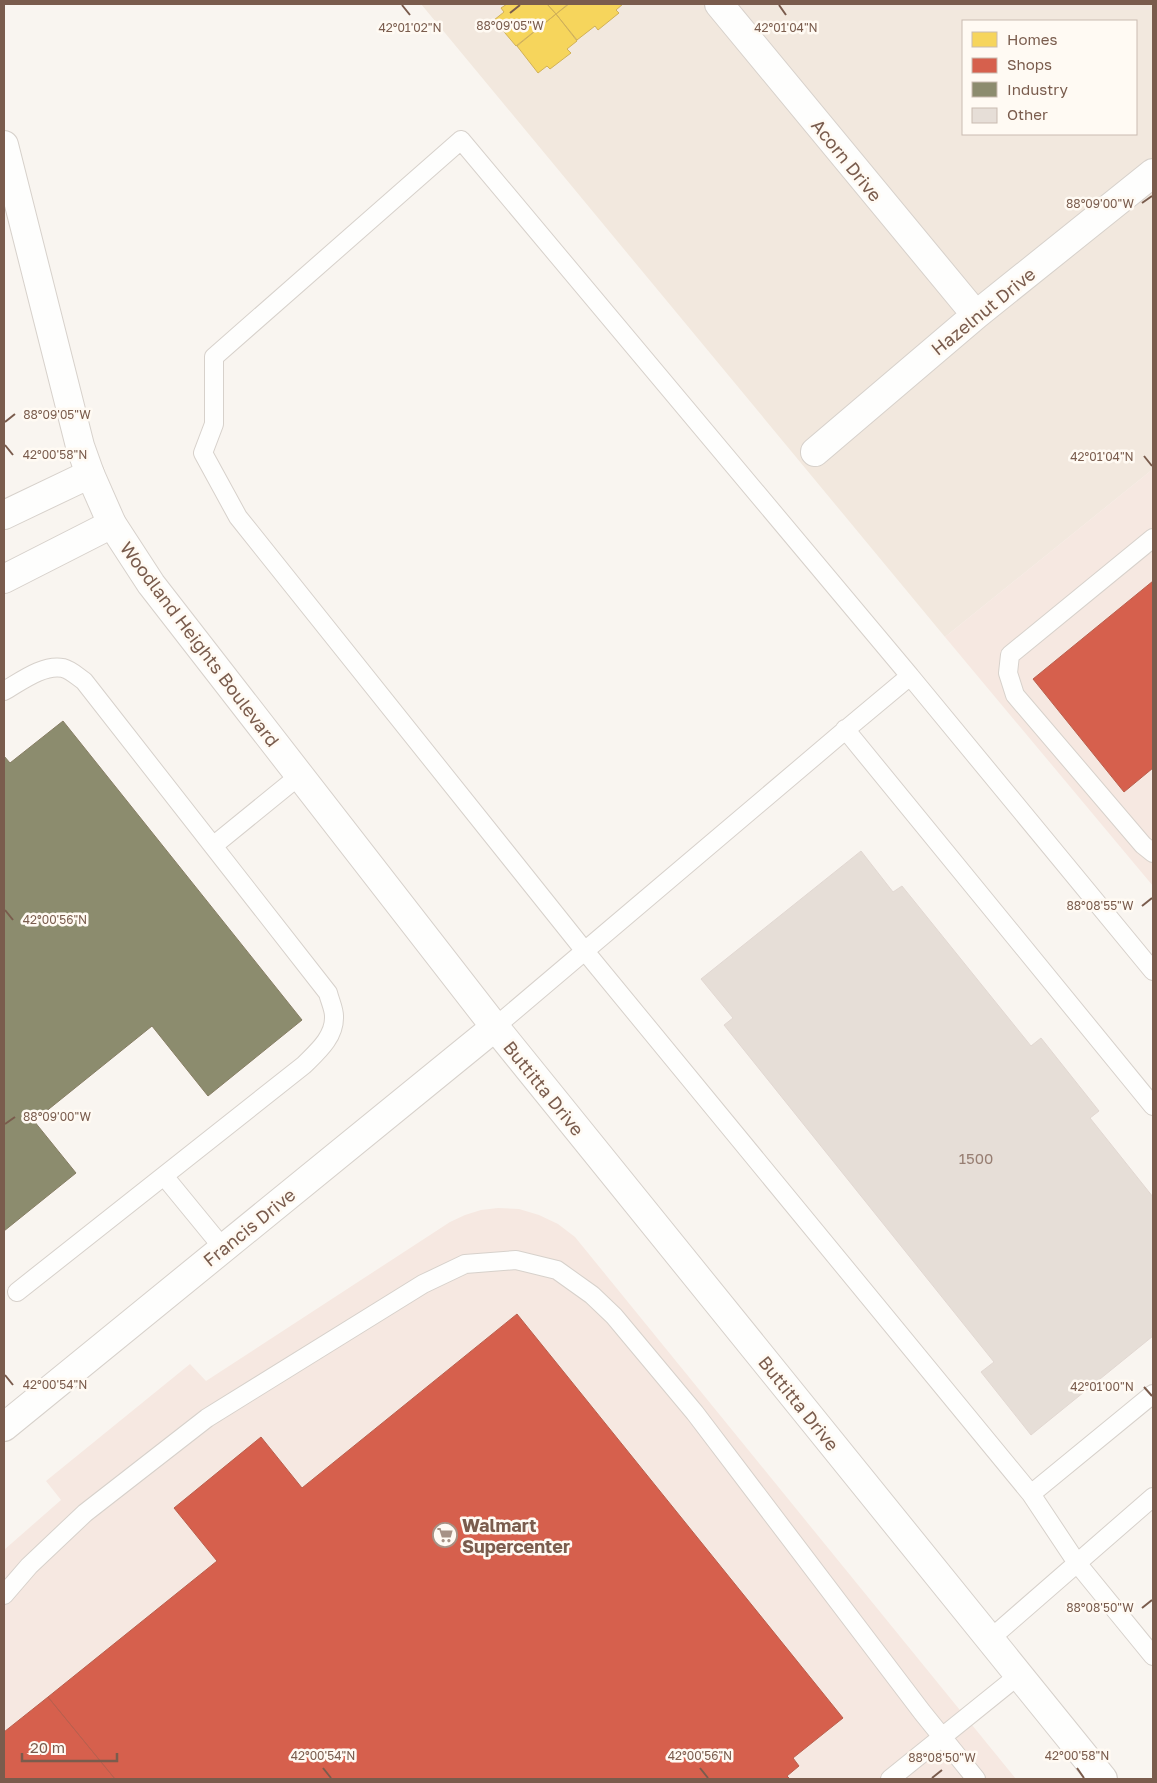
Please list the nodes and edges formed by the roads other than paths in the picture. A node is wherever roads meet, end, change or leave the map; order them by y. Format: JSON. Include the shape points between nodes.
{"nodes":[{"id":1,"x":719,"y":4,"type":"edge"},
{"id":2,"x":4,"y":145,"type":"edge"},
{"id":3,"x":1153,"y":172,"type":"edge"},
{"id":4,"x":976,"y":315,"type":"junction"},
{"id":5,"x":815,"y":452,"type":"dead end"},
{"id":6,"x":90,"y":474,"type":"junction"},
{"id":7,"x":4,"y":515,"type":"edge"},
{"id":8,"x":112,"y":524,"type":"junction"},
{"id":9,"x":1153,"y":538,"type":"edge"},
{"id":10,"x":4,"y":579,"type":"edge"},
{"id":11,"x":910,"y":676,"type":"junction"},
{"id":12,"x":4,"y":691,"type":"edge"},
{"id":13,"x":845,"y":730,"type":"junction"},
{"id":14,"x":299,"y":776,"type":"junction"},
{"id":15,"x":1150,"y":845,"type":"edge"},
{"id":16,"x":213,"y":846,"type":"junction"},
{"id":17,"x":584,"y":950,"type":"junction"},
{"id":18,"x":1153,"y":972,"type":"edge"},
{"id":19,"x":495,"y":1027,"type":"junction"},
{"id":20,"x":1153,"y":1106,"type":"edge"},
{"id":21,"x":164,"y":1176,"type":"junction"},
{"id":22,"x":223,"y":1248,"type":"junction"},
{"id":23,"x":17,"y":1292,"type":"dead end"},
{"id":24,"x":1153,"y":1394,"type":"edge"},
{"id":25,"x":4,"y":1427,"type":"edge"},
{"id":26,"x":1031,"y":1494,"type":"junction"},
{"id":27,"x":1153,"y":1497,"type":"edge"},
{"id":28,"x":1077,"y":1563,"type":"junction"},
{"id":29,"x":4,"y":1595,"type":"edge"},
{"id":30,"x":990,"y":1638,"type":"junction"},
{"id":31,"x":1153,"y":1656,"type":"edge"},
{"id":32,"x":1019,"y":1675,"type":"junction"},
{"id":33,"x":942,"y":1737,"type":"junction"},
{"id":34,"x":890,"y":1779,"type":"edge"},
{"id":35,"x":976,"y":1779,"type":"edge"},
{"id":36,"x":1103,"y":1779,"type":"edge"}],
"edges":[{"from":1,"to":4,"type":"street","name":"Acorn Drive"},
{"from":2,"to":6,"type":"street","name":"Woodland Heights Boulevard","via":[[80,446]]},
{"from":3,"to":4,"type":"street","name":"Hazelnut Drive"},
{"from":4,"to":5,"type":"street","name":"Hazelnut Drive"},
{"from":6,"to":7,"type":"street"},
{"from":6,"to":8,"type":"street","name":"Woodland Heights Boulevard"},
{"from":8,"to":10,"type":"street"},
{"from":8,"to":14,"type":"street","name":"Woodland Heights Boulevard","via":[[151,584]]},
{"from":9,"to":15,"type":"lane","via":[[1010,655],[1008,673],[1015,695]]},
{"from":11,"to":13,"type":"lane"},
{"from":11,"to":17,"type":"lane","via":[[461,140],[214,357],[214,424],[203,453],[238,517]]},
{"from":11,"to":18,"type":"lane"},
{"from":12,"to":16,"type":"lane","via":[[52,668],[64,668],[76,675]]},
{"from":13,"to":17,"type":"lane"},
{"from":13,"to":20,"type":"lane"},
{"from":14,"to":16,"type":"lane"},
{"from":14,"to":19,"type":"street","name":"Woodland Heights Boulevard"},
{"from":16,"to":21,"type":"lane","via":[[328,994],[334,1017],[324,1045],[304,1065]]},
{"from":17,"to":19,"type":"lane"},
{"from":17,"to":26,"type":"lane"},
{"from":19,"to":22,"type":"street","name":"Francis Drive"},
{"from":19,"to":30,"type":"street","name":"Buttitta Drive"},
{"from":21,"to":22,"type":"lane"},
{"from":21,"to":23,"type":"lane"},
{"from":22,"to":25,"type":"street","name":"Francis Drive"},
{"from":24,"to":26,"type":"lane"},
{"from":26,"to":28,"type":"lane"},
{"from":27,"to":28,"type":"lane"},
{"from":28,"to":30,"type":"lane"},
{"from":28,"to":31,"type":"lane"},
{"from":29,"to":33,"type":"lane","via":[[84,1513],[207,1418],[423,1284],[466,1264],[516,1260],[556,1270],[592,1295],[614,1316],[695,1413]]},
{"from":30,"to":32,"type":"street","name":"Buttitta Drive"},
{"from":32,"to":33,"type":"lane"},
{"from":32,"to":36,"type":"street","name":"Buttitta Drive"},
{"from":33,"to":34,"type":"lane"},
{"from":33,"to":35,"type":"lane"}]}
